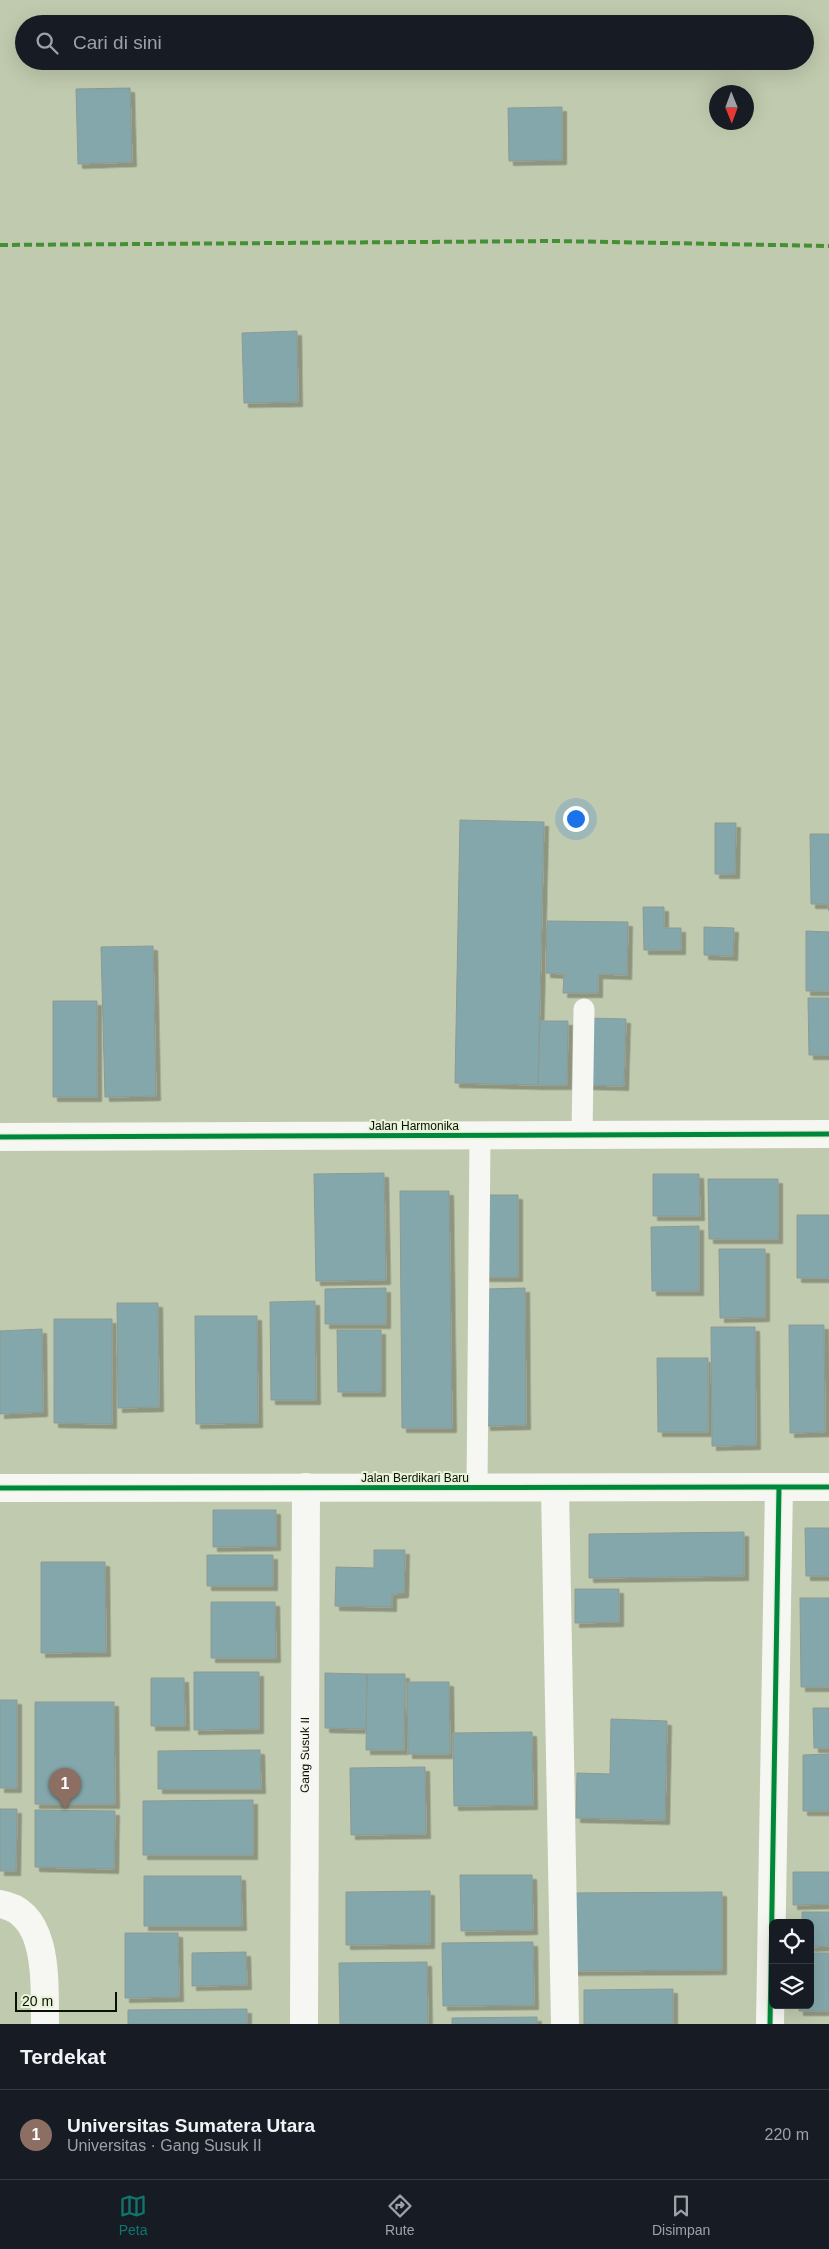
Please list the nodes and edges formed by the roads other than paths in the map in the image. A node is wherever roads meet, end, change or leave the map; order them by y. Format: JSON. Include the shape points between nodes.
{"nodes":[{"id":1,"x":584,"y":1009,"type":"dead end"},
{"id":2,"x":829,"y":1134,"type":"edge"},
{"id":3,"x":582,"y":1135,"type":"junction"},
{"id":4,"x":480,"y":1136,"type":"junction"},
{"id":5,"x":0,"y":1137,"type":"edge"},
{"id":6,"x":306,"y":1487,"type":"junction"},
{"id":7,"x":778,"y":1487,"type":"junction"},
{"id":8,"x":829,"y":1487,"type":"edge"},
{"id":9,"x":0,"y":1488,"type":"edge"},
{"id":10,"x":477,"y":1488,"type":"junction"},
{"id":11,"x":555,"y":1489,"type":"junction"},
{"id":12,"x":0,"y":1904,"type":"edge"},
{"id":13,"x":44,"y":2024,"type":"edge"},
{"id":14,"x":304,"y":2024,"type":"edge"},
{"id":15,"x":565,"y":2024,"type":"edge"},
{"id":16,"x":770,"y":2024,"type":"edge"}],
"edges":[{"from":1,"to":3,"type":"lane"},
{"from":2,"to":3,"type":"street","name":"Jalan Harmonika"},
{"from":3,"to":4,"type":"street","name":"Jalan Harmonika"},
{"from":4,"to":5,"type":"street","name":"Jalan Harmonika"},
{"from":4,"to":10,"type":"lane"},
{"from":6,"to":9,"type":"street","name":"Jalan Berdikari Baru"},
{"from":6,"to":10,"type":"street","name":"Jalan Berdikari Baru"},
{"from":6,"to":14,"type":"street","name":"Gang Susuk II"},
{"from":7,"to":8,"type":"street","name":"Jalan Berdikari Baru"},
{"from":7,"to":11,"type":"street","name":"Jalan Berdikari Baru"},
{"from":7,"to":16,"type":"street"},
{"from":10,"to":11,"type":"street","name":"Jalan Berdikari Baru"},
{"from":11,"to":15,"type":"street"},
{"from":12,"to":13,"type":"street","via":[[25,1916],[37,1937],[44,1957]]}]}
